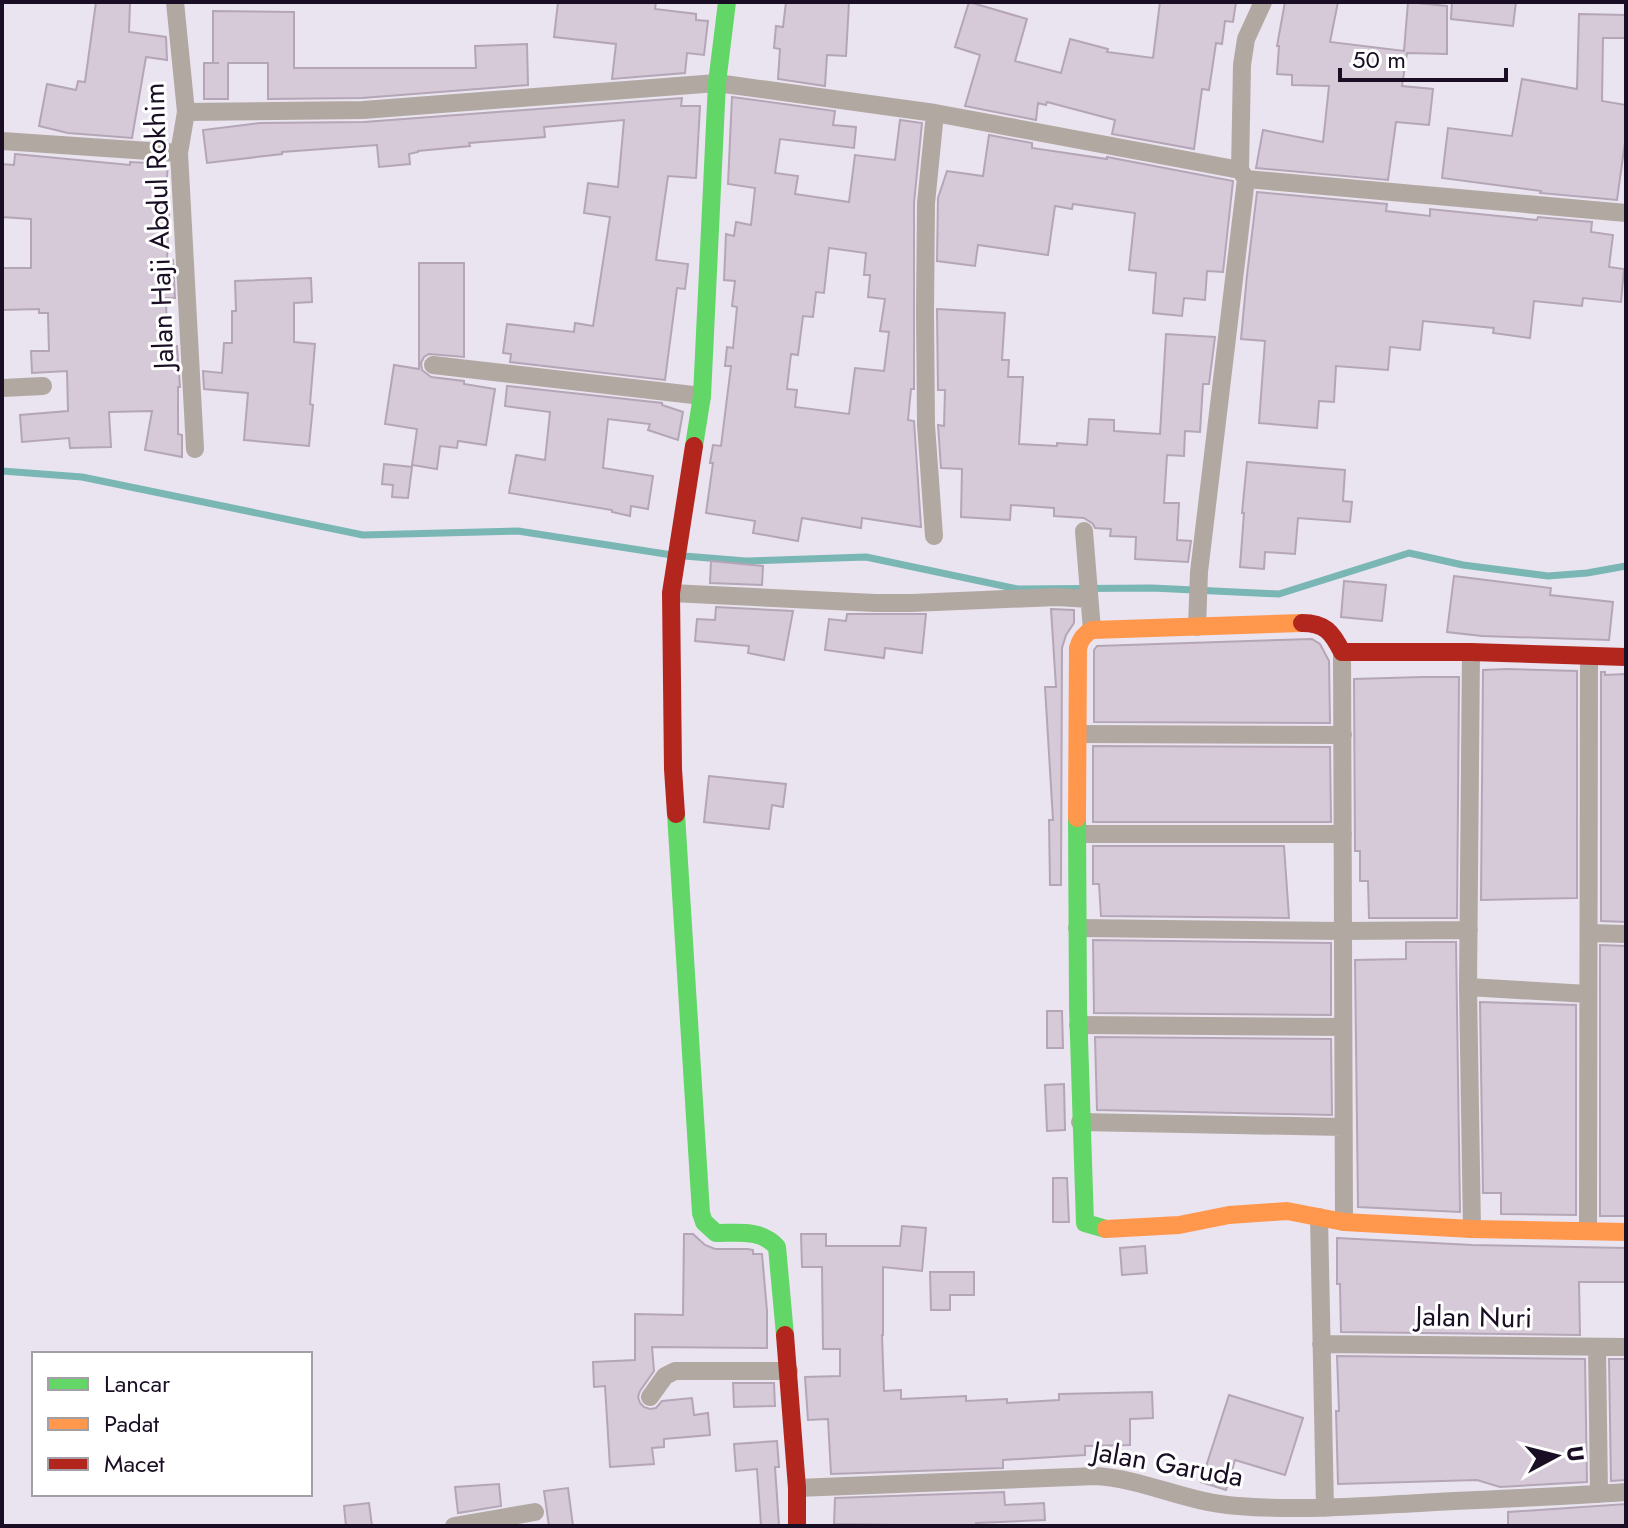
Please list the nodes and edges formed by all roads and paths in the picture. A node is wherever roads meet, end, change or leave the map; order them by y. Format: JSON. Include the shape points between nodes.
{"nodes":[{"id":1,"x":175,"y":2,"type":"edge"},
{"id":2,"x":727,"y":2,"type":"edge"},
{"id":3,"x":1263,"y":2,"type":"edge"},
{"id":4,"x":717,"y":83,"type":"junction"},
{"id":5,"x":186,"y":112,"type":"junction"},
{"id":6,"x":935,"y":113,"type":"junction"},
{"id":7,"x":2,"y":141,"type":"edge"},
{"id":8,"x":179,"y":153,"type":"junction"},
{"id":9,"x":1243,"y":174,"type":"junction"},
{"id":10,"x":1626,"y":213,"type":"edge"},
{"id":11,"x":433,"y":365,"type":"dead end"},
{"id":12,"x":43,"y":386,"type":"dead end"},
{"id":13,"x":2,"y":388,"type":"edge"},
{"id":14,"x":702,"y":396,"type":"junction"},
{"id":15,"x":195,"y":449,"type":"dead end"},
{"id":16,"x":1084,"y":531,"type":"dead end"},
{"id":17,"x":934,"y":536,"type":"dead end"},
{"id":18,"x":1089,"y":590,"type":"junction"},
{"id":19,"x":671,"y":593,"type":"junction"},
{"id":20,"x":1197,"y":627,"type":"junction"},
{"id":21,"x":1092,"y":630,"type":"junction"},
{"id":22,"x":1342,"y":652,"type":"junction"},
{"id":23,"x":1471,"y":652,"type":"junction"},
{"id":24,"x":1589,"y":656,"type":"junction"},
{"id":25,"x":1626,"y":657,"type":"edge"},
{"id":26,"x":1078,"y":734,"type":"junction"},
{"id":27,"x":1343,"y":735,"type":"junction"},
{"id":28,"x":1078,"y":834,"type":"junction"},
{"id":29,"x":1343,"y":834,"type":"junction"},
{"id":30,"x":1077,"y":928,"type":"junction"},
{"id":31,"x":1469,"y":930,"type":"junction"},
{"id":32,"x":1343,"y":931,"type":"junction"},
{"id":33,"x":1589,"y":933,"type":"junction"},
{"id":34,"x":1626,"y":934,"type":"edge"},
{"id":35,"x":1468,"y":987,"type":"junction"},
{"id":36,"x":1588,"y":994,"type":"junction"},
{"id":37,"x":1078,"y":1025,"type":"junction"},
{"id":38,"x":1343,"y":1027,"type":"junction"},
{"id":39,"x":1080,"y":1122,"type":"junction"},
{"id":40,"x":1343,"y":1127,"type":"junction"},
{"id":41,"x":1319,"y":1217,"type":"junction"},
{"id":42,"x":1344,"y":1222,"type":"junction"},
{"id":43,"x":1472,"y":1229,"type":"junction"},
{"id":44,"x":1588,"y":1231,"type":"junction"},
{"id":45,"x":1626,"y":1232,"type":"edge"},
{"id":46,"x":1321,"y":1344,"type":"junction"},
{"id":47,"x":1597,"y":1347,"type":"junction"},
{"id":48,"x":1626,"y":1347,"type":"edge"},
{"id":49,"x":789,"y":1371,"type":"junction"},
{"id":50,"x":650,"y":1397,"type":"dead end"},
{"id":51,"x":797,"y":1488,"type":"junction"},
{"id":52,"x":1626,"y":1492,"type":"edge"},
{"id":53,"x":1599,"y":1494,"type":"junction"},
{"id":54,"x":1325,"y":1508,"type":"junction"},
{"id":55,"x":535,"y":1512,"type":"dead end"},
{"id":56,"x":454,"y":1526,"type":"edge"},
{"id":57,"x":797,"y":1526,"type":"edge"}],
"edges":[{"from":1,"to":5,"type":"street","name":"Jalan Haji Abdul Rokhim"},
{"from":2,"to":4,"type":"street"},
{"from":3,"to":9,"type":"street","via":[[1246,39],[1242,65]]},
{"from":4,"to":5,"type":"street","via":[[363,110]]},
{"from":4,"to":6,"type":"street"},
{"from":4,"to":14,"type":"street"},
{"from":5,"to":8,"type":"street","name":"Jalan Haji Abdul Rokhim"},
{"from":6,"to":9,"type":"street"},
{"from":6,"to":17,"type":"street","via":[[926,203],[925,296]]},
{"from":7,"to":8,"type":"street"},
{"from":8,"to":15,"type":"street","name":"Jalan Haji Abdul Rokhim"},
{"from":9,"to":10,"type":"street"},
{"from":9,"to":20,"type":"street"},
{"from":11,"to":14,"type":"street"},
{"from":12,"to":13,"type":"street"},
{"from":14,"to":19,"type":"street"},
{"from":16,"to":18,"type":"street"},
{"from":18,"to":19,"type":"street","via":[[1057,597],[887,603]]},
{"from":18,"to":21,"type":"street"},
{"from":19,"to":49,"type":"street","via":[[673,769],[701,1213],[716,1233],[764,1234],[777,1247]]},
{"from":20,"to":21,"type":"street"},
{"from":20,"to":22,"type":"street","via":[[1315,623],[1332,632]]},
{"from":21,"to":26,"type":"street","via":[[1078,648]]},
{"from":22,"to":23,"type":"street"},
{"from":22,"to":27,"type":"street"},
{"from":23,"to":24,"type":"street"},
{"from":23,"to":31,"type":"street"},
{"from":24,"to":25,"type":"street"},
{"from":24,"to":33,"type":"street"},
{"from":26,"to":27,"type":"street"},
{"from":26,"to":28,"type":"street"},
{"from":27,"to":29,"type":"street"},
{"from":28,"to":29,"type":"street"},
{"from":28,"to":30,"type":"street"},
{"from":29,"to":32,"type":"street"},
{"from":30,"to":32,"type":"street"},
{"from":30,"to":37,"type":"street"},
{"from":31,"to":32,"type":"street"},
{"from":31,"to":35,"type":"street"},
{"from":32,"to":38,"type":"street"},
{"from":33,"to":34,"type":"street"},
{"from":33,"to":36,"type":"street"},
{"from":35,"to":36,"type":"street"},
{"from":35,"to":43,"type":"street"},
{"from":36,"to":44,"type":"street"},
{"from":37,"to":38,"type":"street"},
{"from":37,"to":39,"type":"street"},
{"from":38,"to":40,"type":"street"},
{"from":39,"to":40,"type":"street"},
{"from":39,"to":41,"type":"street","via":[[1085,1223],[1110,1230],[1287,1211]]},
{"from":40,"to":42,"type":"street"},
{"from":41,"to":42,"type":"street"},
{"from":41,"to":46,"type":"street"},
{"from":42,"to":43,"type":"street"},
{"from":43,"to":44,"type":"street"},
{"from":44,"to":45,"type":"street"},
{"from":46,"to":47,"type":"street","name":"Jalan Nuri"},
{"from":46,"to":54,"type":"street"},
{"from":47,"to":48,"type":"street","name":"Jalan Nuri"},
{"from":47,"to":53,"type":"street"},
{"from":49,"to":50,"type":"street","via":[[675,1371]]},
{"from":49,"to":51,"type":"street"},
{"from":51,"to":54,"type":"street","name":"Jalan Garuda","via":[[1096,1476],[1119,1477],[1217,1505]]},
{"from":51,"to":57,"type":"street"},
{"from":52,"to":53,"type":"street","name":"Jalan Garuda"},
{"from":53,"to":54,"type":"street","name":"Jalan Garuda"},
{"from":55,"to":56,"type":"street"}]}
